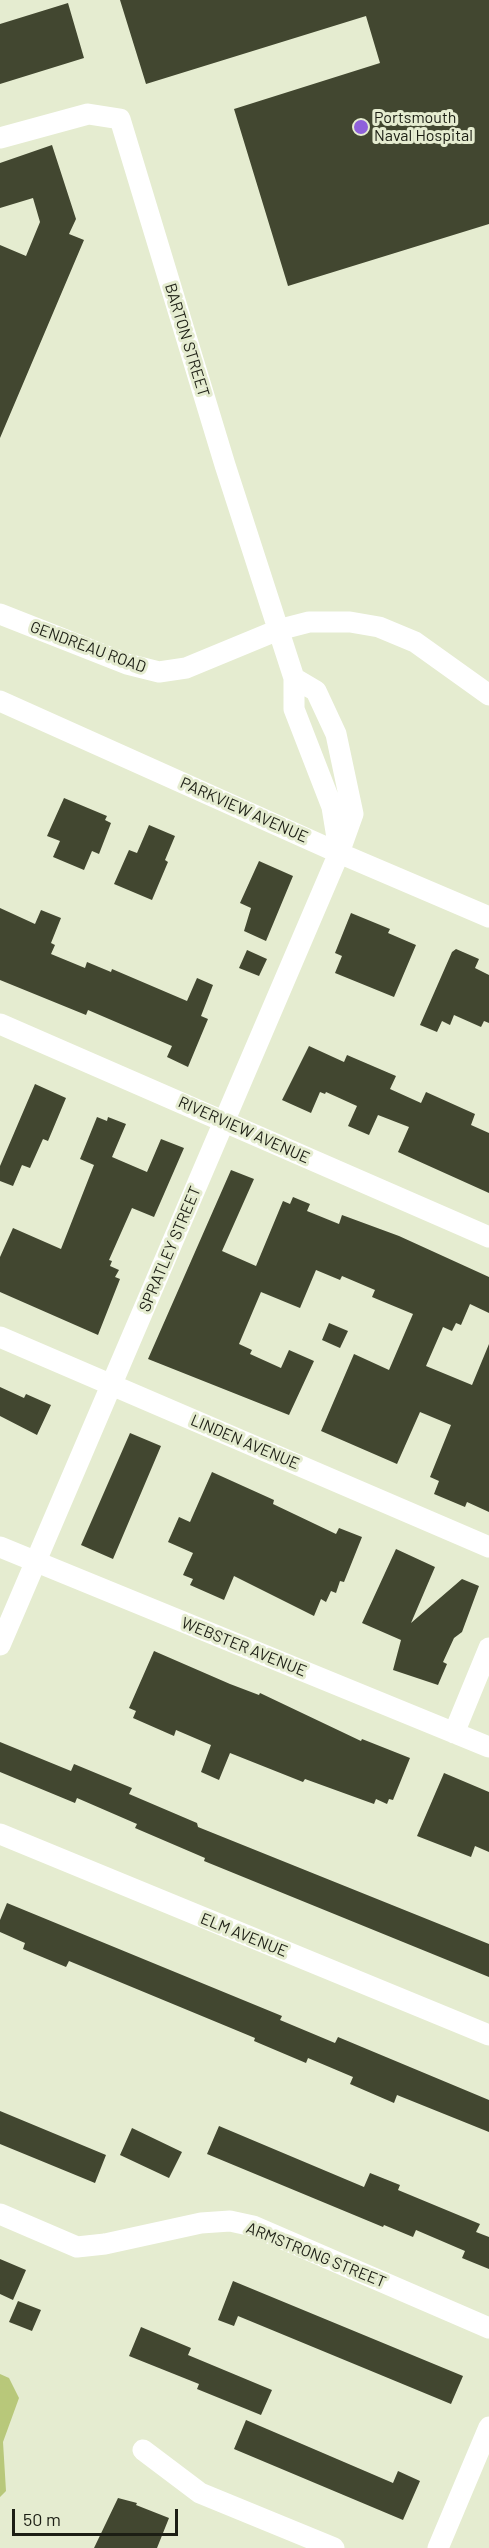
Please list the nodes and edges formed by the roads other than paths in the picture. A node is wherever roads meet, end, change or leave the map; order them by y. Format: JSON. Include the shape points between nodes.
{"nodes":[{"id":1,"x":0,"y":138,"type":"edge"},
{"id":2,"x":0,"y":614,"type":"edge"},
{"id":3,"x":278,"y":630,"type":"junction"},
{"id":4,"x":294,"y":678,"type":"junction"},
{"id":5,"x":489,"y":695,"type":"edge"},
{"id":6,"x":0,"y":701,"type":"edge"},
{"id":7,"x":339,"y":853,"type":"junction"},
{"id":8,"x":489,"y":917,"type":"edge"},
{"id":9,"x":0,"y":1024,"type":"edge"},
{"id":10,"x":225,"y":1122,"type":"junction"},
{"id":11,"x":489,"y":1237,"type":"edge"},
{"id":12,"x":0,"y":1337,"type":"edge"},
{"id":13,"x":111,"y":1385,"type":"junction"},
{"id":14,"x":0,"y":1547,"type":"edge"},
{"id":15,"x":489,"y":1547,"type":"edge"},
{"id":16,"x":35,"y":1562,"type":"junction"},
{"id":17,"x":0,"y":1645,"type":"edge"},
{"id":18,"x":489,"y":1648,"type":"edge"},
{"id":19,"x":454,"y":1733,"type":"junction"},
{"id":20,"x":489,"y":1748,"type":"edge"},
{"id":21,"x":0,"y":1834,"type":"edge"},
{"id":22,"x":489,"y":2035,"type":"edge"},
{"id":23,"x":0,"y":2214,"type":"edge"},
{"id":24,"x":489,"y":2328,"type":"edge"},
{"id":25,"x":489,"y":2427,"type":"edge"},
{"id":26,"x":143,"y":2451,"type":"dead end"},
{"id":27,"x":334,"y":2548,"type":"edge"},
{"id":28,"x":438,"y":2548,"type":"edge"}],
"edges":[{"from":1,"to":3,"type":"street","name":"BARTON STREET","via":[[88,114],[120,119]]},
{"from":2,"to":3,"type":"street","name":"GENDREAU ROAD","via":[[127,664],[159,672],[186,668]]},
{"from":3,"to":4,"type":"street","name":"BARTON STREET"},
{"from":3,"to":5,"type":"street","name":"GENDREAU ROAD","via":[[309,622],[379,627],[415,642]]},
{"from":4,"to":7,"type":"street","name":"BARTON STREET","via":[[294,709],[332,807]]},
{"from":4,"to":7,"type":"street","via":[[316,691],[336,734],[353,814]]},
{"from":6,"to":7,"type":"street","name":"PARKVIEW AVENUE"},
{"from":7,"to":8,"type":"street","name":"PARKVIEW AVENUE"},
{"from":7,"to":10,"type":"street","name":"SPRATLEY STREET"},
{"from":9,"to":10,"type":"street","name":"RIVERVIEW AVENUE"},
{"from":10,"to":11,"type":"street","name":"RIVERVIEW AVENUE"},
{"from":10,"to":13,"type":"street","name":"SPRATLEY STREET"},
{"from":12,"to":13,"type":"street","name":"LINDEN AVENUE"},
{"from":13,"to":15,"type":"street","name":"LINDEN AVENUE"},
{"from":13,"to":16,"type":"street","name":"SPRATLEY STREET"},
{"from":14,"to":16,"type":"street","name":"WEBSTER AVENUE"},
{"from":16,"to":17,"type":"street","name":"SPRATLEY STREET"},
{"from":16,"to":19,"type":"street","name":"WEBSTER AVENUE"},
{"from":18,"to":19,"type":"street"},
{"from":19,"to":20,"type":"street","name":"WEBSTER AVENUE"},
{"from":21,"to":22,"type":"street","name":"ELM AVENUE"},
{"from":23,"to":24,"type":"street","name":"ARMSTRONG STREET","via":[[76,2247],[201,2223],[230,2221],[254,2226]]},
{"from":25,"to":28,"type":"street"},
{"from":26,"to":27,"type":"street","via":[[200,2493]]}]}
